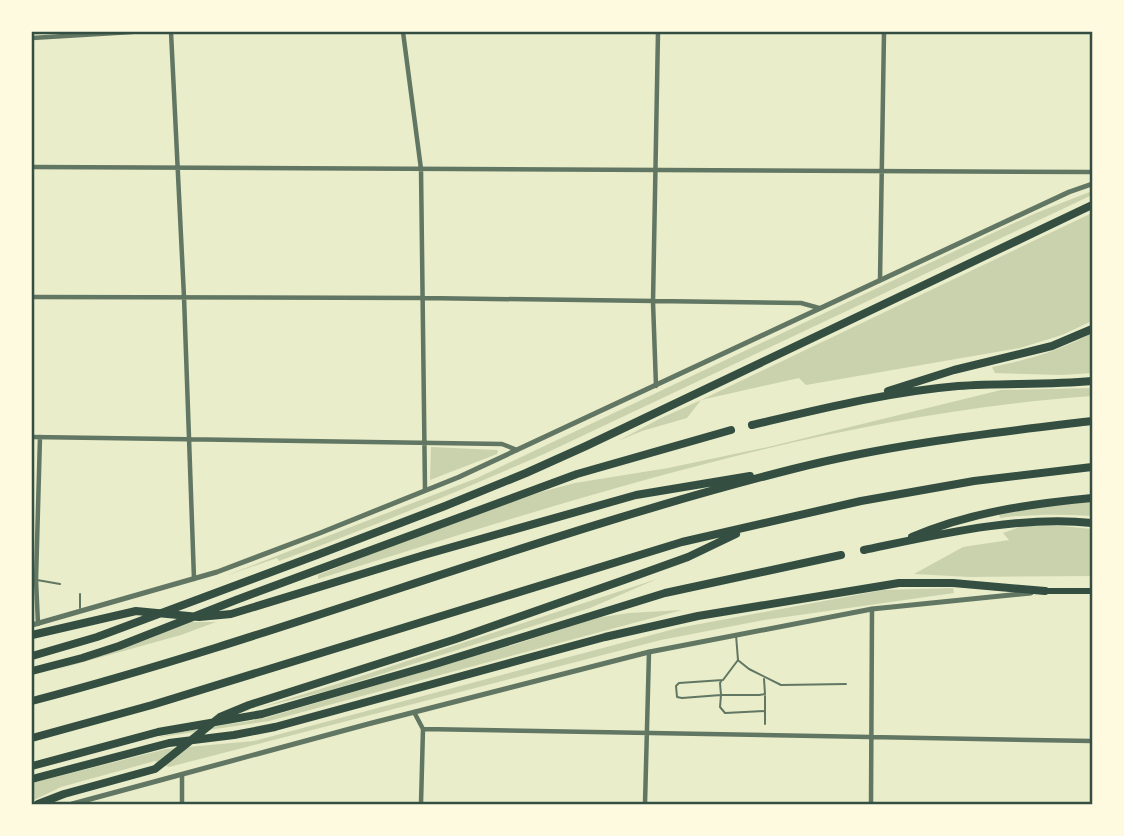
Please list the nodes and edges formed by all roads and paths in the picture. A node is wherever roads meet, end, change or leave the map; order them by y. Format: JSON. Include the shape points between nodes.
{"nodes":[{"id":1,"x":132,"y":32,"type":"edge"},
{"id":2,"x":171,"y":32,"type":"edge"},
{"id":3,"x":403,"y":32,"type":"edge"},
{"id":4,"x":658,"y":32,"type":"edge"},
{"id":5,"x":884,"y":32,"type":"edge"},
{"id":6,"x":32,"y":38,"type":"edge"},
{"id":7,"x":32,"y":167,"type":"edge"},
{"id":8,"x":177,"y":168,"type":"junction"},
{"id":9,"x":421,"y":169,"type":"junction"},
{"id":10,"x":654,"y":169,"type":"junction"},
{"id":11,"x":882,"y":170,"type":"junction"},
{"id":12,"x":1093,"y":172,"type":"edge"},
{"id":13,"x":1093,"y":184,"type":"edge"},
{"id":14,"x":1093,"y":205,"type":"edge"},
{"id":15,"x":880,"y":280,"type":"junction"},
{"id":16,"x":32,"y":297,"type":"edge"},
{"id":17,"x":184,"y":297,"type":"junction"},
{"id":18,"x":423,"y":298,"type":"junction"},
{"id":19,"x":653,"y":302,"type":"junction"},
{"id":20,"x":819,"y":308,"type":"junction"},
{"id":21,"x":1093,"y":329,"type":"edge"},
{"id":22,"x":1093,"y":381,"type":"edge"},
{"id":23,"x":656,"y":386,"type":"junction"},
{"id":24,"x":867,"y":398,"type":"junction"},
{"id":25,"x":1093,"y":421,"type":"edge"},
{"id":26,"x":752,"y":425,"type":"dead end"},
{"id":27,"x":732,"y":430,"type":"dead end"},
{"id":28,"x":32,"y":437,"type":"edge"},
{"id":29,"x":40,"y":437,"type":"junction"},
{"id":30,"x":188,"y":439,"type":"junction"},
{"id":31,"x":425,"y":444,"type":"junction"},
{"id":32,"x":518,"y":451,"type":"junction"},
{"id":33,"x":1093,"y":467,"type":"edge"},
{"id":34,"x":794,"y":468,"type":"junction"},
{"id":35,"x":425,"y":490,"type":"junction"},
{"id":36,"x":1093,"y":498,"type":"edge"},
{"id":37,"x":1093,"y":523,"type":"edge"},
{"id":38,"x":749,"y":527,"type":"junction"},
{"id":39,"x":896,"y":543,"type":"junction"},
{"id":40,"x":864,"y":550,"type":"dead end"},
{"id":41,"x":841,"y":555,"type":"dead end"},
{"id":42,"x":194,"y":579,"type":"junction"},
{"id":43,"x":34,"y":580,"type":"edge"},
{"id":44,"x":60,"y":584,"type":"dead end"},
{"id":45,"x":1045,"y":591,"type":"junction"},
{"id":46,"x":1093,"y":591,"type":"edge"},
{"id":47,"x":80,"y":594,"type":"dead end"},
{"id":48,"x":873,"y":609,"type":"junction"},
{"id":49,"x":80,"y":612,"type":"junction"},
{"id":50,"x":35,"y":624,"type":"edge"},
{"id":51,"x":736,"y":634,"type":"junction"},
{"id":52,"x":32,"y":635,"type":"edge"},
{"id":53,"x":649,"y":652,"type":"junction"},
{"id":54,"x":32,"y":656,"type":"edge"},
{"id":55,"x":738,"y":660,"type":"junction"},
{"id":56,"x":32,"y":671,"type":"edge"},
{"id":57,"x":764,"y":677,"type":"junction"},
{"id":58,"x":723,"y":680,"type":"junction"},
{"id":59,"x":846,"y":684,"type":"dead end"},
{"id":60,"x":765,"y":694,"type":"junction"},
{"id":61,"x":721,"y":695,"type":"junction"},
{"id":62,"x":32,"y":701,"type":"edge"},
{"id":63,"x":765,"y":711,"type":"junction"},
{"id":64,"x":414,"y":712,"type":"junction"},
{"id":65,"x":765,"y":724,"type":"dead end"},
{"id":66,"x":423,"y":729,"type":"junction"},
{"id":67,"x":648,"y":732,"type":"junction"},
{"id":68,"x":873,"y":736,"type":"junction"},
{"id":69,"x":32,"y":738,"type":"edge"},
{"id":70,"x":1093,"y":741,"type":"edge"},
{"id":71,"x":32,"y":766,"type":"edge"},
{"id":72,"x":182,"y":775,"type":"junction"},
{"id":73,"x":32,"y":779,"type":"edge"},
{"id":74,"x":38,"y":804,"type":"edge"},
{"id":75,"x":72,"y":804,"type":"edge"},
{"id":76,"x":182,"y":804,"type":"edge"},
{"id":77,"x":421,"y":804,"type":"edge"},
{"id":78,"x":645,"y":804,"type":"edge"},
{"id":79,"x":871,"y":804,"type":"edge"}],
"edges":[{"from":1,"to":6,"type":"street"},
{"from":2,"to":8,"type":"street"},
{"from":3,"to":9,"type":"street"},
{"from":4,"to":10,"type":"street"},
{"from":5,"to":11,"type":"street"},
{"from":7,"to":8,"type":"street"},
{"from":8,"to":9,"type":"street"},
{"from":8,"to":17,"type":"street"},
{"from":9,"to":10,"type":"street"},
{"from":9,"to":18,"type":"street"},
{"from":10,"to":11,"type":"street"},
{"from":10,"to":19,"type":"street"},
{"from":11,"to":12,"type":"street"},
{"from":11,"to":15,"type":"street"},
{"from":13,"to":15,"type":"street"},
{"from":14,"to":54,"type":"highway","via":[[526,472],[205,597]]},
{"from":15,"to":20,"type":"street"},
{"from":16,"to":17,"type":"street"},
{"from":17,"to":18,"type":"street"},
{"from":17,"to":30,"type":"street"},
{"from":18,"to":19,"type":"street"},
{"from":18,"to":31,"type":"street"},
{"from":19,"to":20,"type":"street","via":[[801,303]]},
{"from":19,"to":23,"type":"street"},
{"from":20,"to":23,"type":"street"},
{"from":21,"to":24,"type":"highway","via":[[1052,346],[940,373]]},
{"from":22,"to":24,"type":"highway","via":[[960,386]]},
{"from":23,"to":32,"type":"street"},
{"from":24,"to":26,"type":"highway"},
{"from":25,"to":34,"type":"highway","via":[[981,434]]},
{"from":27,"to":56,"type":"highway","via":[[576,474],[119,646]]},
{"from":28,"to":29,"type":"street"},
{"from":29,"to":30,"type":"street"},
{"from":29,"to":43,"type":"street"},
{"from":30,"to":31,"type":"street"},
{"from":30,"to":42,"type":"street"},
{"from":31,"to":32,"type":"street","via":[[502,444]]},
{"from":31,"to":35,"type":"street"},
{"from":32,"to":35,"type":"street"},
{"from":33,"to":38,"type":"highway","via":[[949,485]]},
{"from":34,"to":52,"type":"highway","via":[[636,495],[231,614],[199,617],[136,611]]},
{"from":34,"to":62,"type":"highway"},
{"from":35,"to":42,"type":"street"},
{"from":36,"to":39,"type":"highway","via":[[961,519]]},
{"from":37,"to":39,"type":"highway","via":[[1017,523]]},
{"from":38,"to":69,"type":"highway","via":[[682,542]]},
{"from":38,"to":74,"type":"highway","via":[[688,557],[624,580],[236,710],[220,717],[155,769]]},
{"from":39,"to":40,"type":"highway"},
{"from":41,"to":71,"type":"highway","via":[[665,593],[262,714],[158,732]]},
{"from":42,"to":49,"type":"street"},
{"from":43,"to":44,"type":"lane"},
{"from":43,"to":50,"type":"street"},
{"from":45,"to":46,"type":"main road"},
{"from":45,"to":48,"type":"street"},
{"from":45,"to":73,"type":"highway","via":[[899,583],[698,616],[275,727],[169,743]]},
{"from":47,"to":49,"type":"lane"},
{"from":48,"to":51,"type":"street"},
{"from":48,"to":68,"type":"street"},
{"from":49,"to":50,"type":"street"},
{"from":51,"to":53,"type":"street"},
{"from":51,"to":55,"type":"lane"},
{"from":53,"to":64,"type":"street"},
{"from":53,"to":67,"type":"street"},
{"from":55,"to":57,"type":"lane"},
{"from":55,"to":58,"type":"lane"},
{"from":57,"to":59,"type":"lane","via":[[780,685]]},
{"from":57,"to":60,"type":"lane"},
{"from":58,"to":61,"type":"lane"},
{"from":58,"to":61,"type":"lane","via":[[676,686],[680,698]]},
{"from":60,"to":61,"type":"lane"},
{"from":60,"to":63,"type":"lane"},
{"from":61,"to":63,"type":"lane","via":[[720,707],[725,713]]},
{"from":63,"to":65,"type":"lane"},
{"from":64,"to":66,"type":"street"},
{"from":64,"to":72,"type":"street"},
{"from":66,"to":67,"type":"street"},
{"from":66,"to":77,"type":"street"},
{"from":67,"to":68,"type":"street"},
{"from":67,"to":78,"type":"street"},
{"from":68,"to":70,"type":"street"},
{"from":68,"to":79,"type":"street"},
{"from":72,"to":75,"type":"street"},
{"from":72,"to":76,"type":"street"}]}
